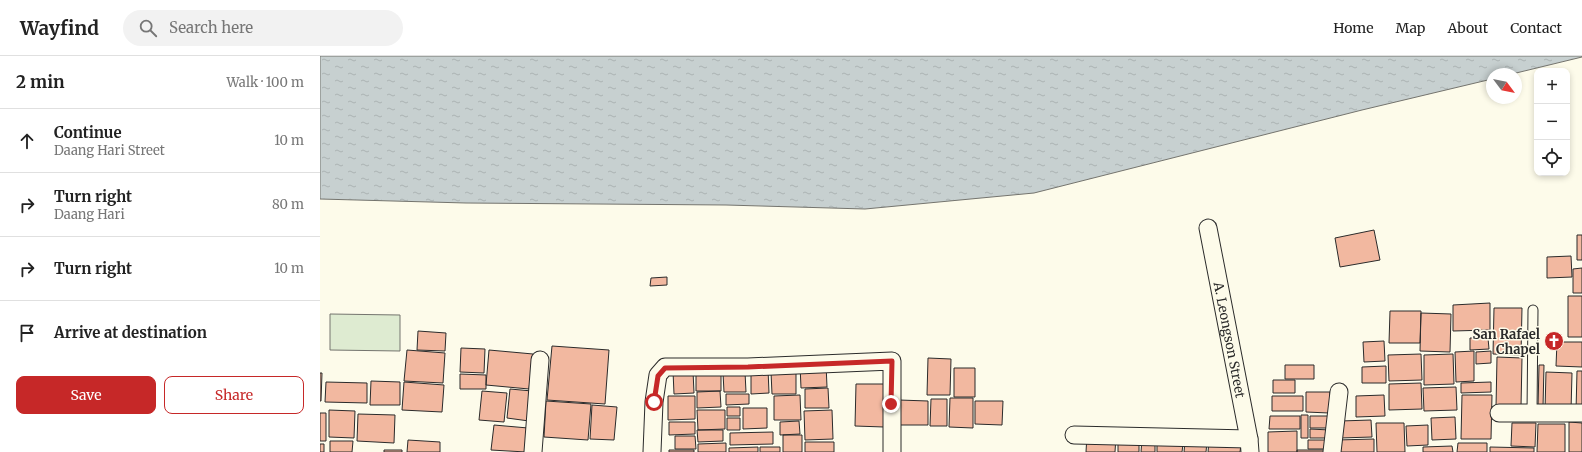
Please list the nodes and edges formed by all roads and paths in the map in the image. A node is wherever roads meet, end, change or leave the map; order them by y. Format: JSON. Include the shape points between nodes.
{"nodes":[{"id":1,"x":1208,"y":228,"type":"dead end"},
{"id":2,"x":1533,"y":310,"type":"dead end"},
{"id":3,"x":540,"y":360,"type":"dead end"},
{"id":4,"x":1339,"y":392,"type":"dead end"},
{"id":5,"x":1499,"y":413,"type":"dead end"},
{"id":6,"x":1532,"y":413,"type":"junction"},
{"id":7,"x":1582,"y":413,"type":"edge"},
{"id":8,"x":1074,"y":434,"type":"dead end"},
{"id":9,"x":1249,"y":445,"type":"edge"},
{"id":10,"x":533,"y":452,"type":"edge"},
{"id":11,"x":652,"y":452,"type":"edge"},
{"id":12,"x":892,"y":452,"type":"edge"},
{"id":13,"x":1332,"y":452,"type":"edge"}],
"edges":[{"from":1,"to":9,"type":"street","name":"A. Leongson Street"},
{"from":2,"to":6,"type":"lane"},
{"from":3,"to":10,"type":"street"},
{"from":4,"to":13,"type":"street"},
{"from":5,"to":6,"type":"street"},
{"from":6,"to":7,"type":"street"},
{"from":8,"to":9,"type":"street"},
{"from":11,"to":12,"type":"street","via":[[658,376],[665,368],[892,361]]}]}
